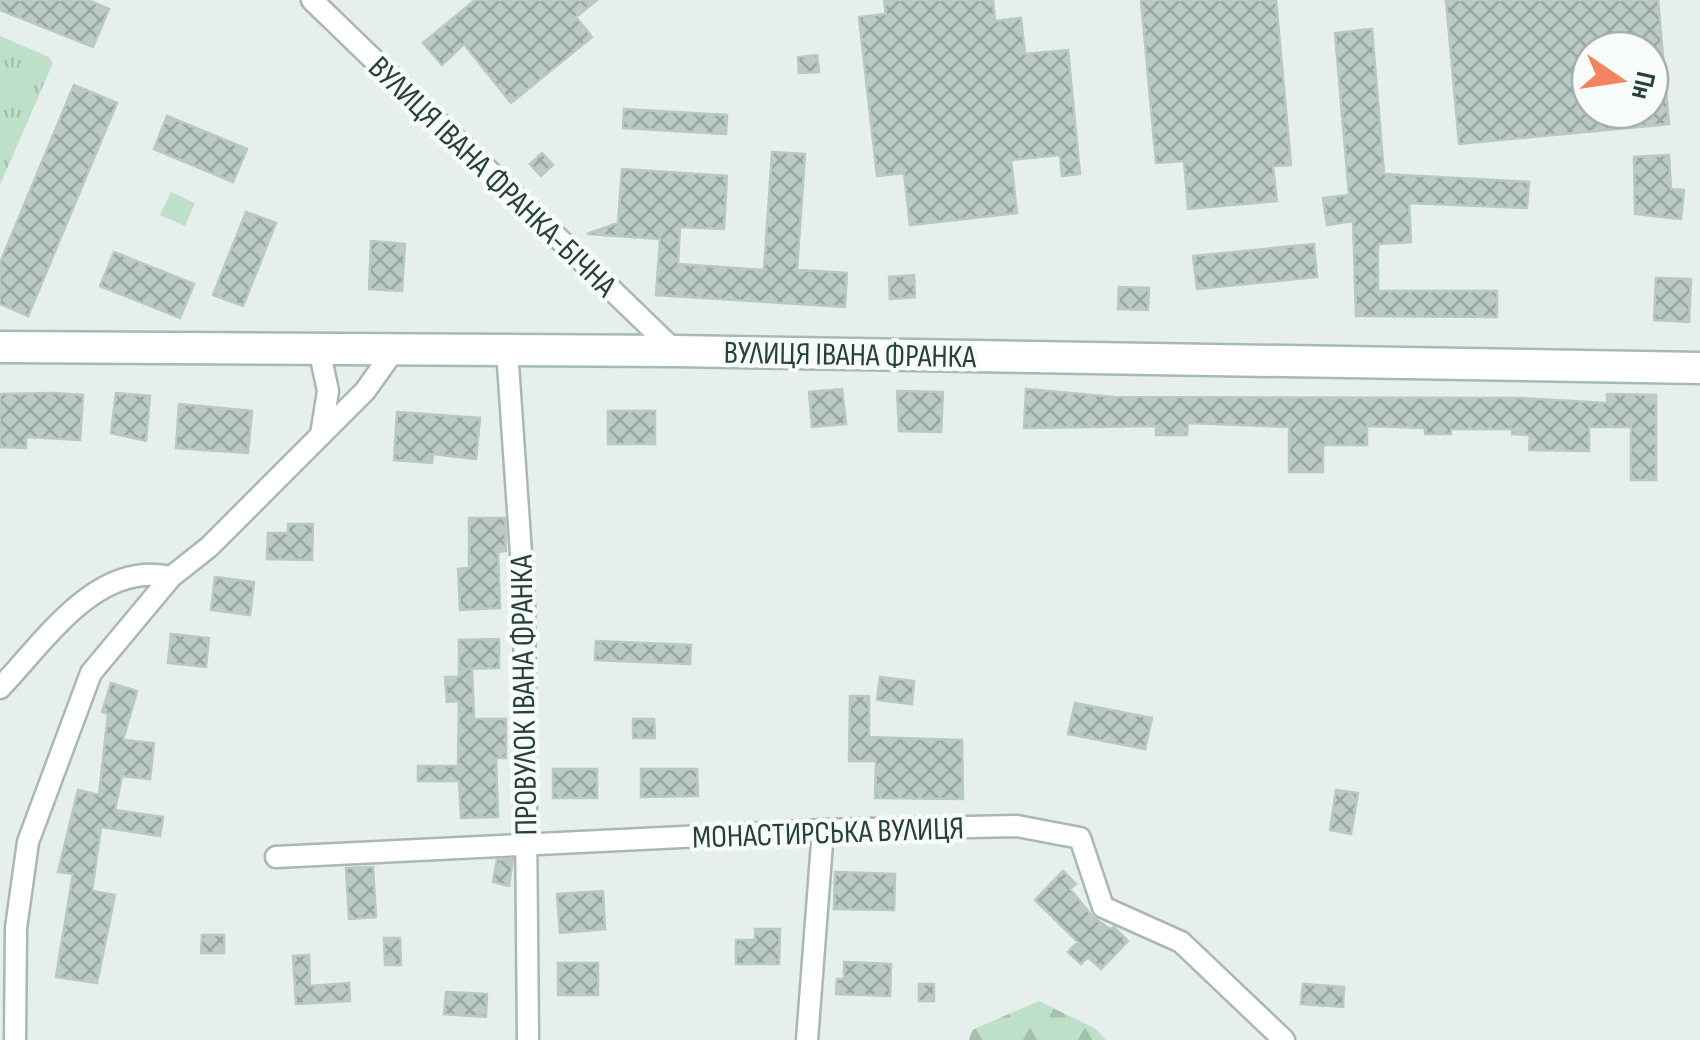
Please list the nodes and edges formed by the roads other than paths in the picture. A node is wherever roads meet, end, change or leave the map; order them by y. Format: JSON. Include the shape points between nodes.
{"nodes":[{"id":1,"x":312,"y":0,"type":"edge"},
{"id":2,"x":0,"y":347,"type":"edge"},
{"id":3,"x":318,"y":349,"type":"junction"},
{"id":4,"x":395,"y":349,"type":"junction"},
{"id":5,"x":507,"y":350,"type":"junction"},
{"id":6,"x":675,"y":351,"type":"junction"},
{"id":7,"x":1700,"y":368,"type":"edge"},
{"id":8,"x":320,"y":436,"type":"junction"},
{"id":9,"x":171,"y":578,"type":"junction"},
{"id":10,"x":0,"y":688,"type":"edge"},
{"id":11,"x":823,"y":830,"type":"junction"},
{"id":12,"x":526,"y":847,"type":"junction"},
{"id":13,"x":276,"y":858,"type":"dead end"},
{"id":14,"x":14,"y":1040,"type":"edge"},
{"id":15,"x":528,"y":1040,"type":"edge"},
{"id":16,"x":808,"y":1040,"type":"edge"},
{"id":17,"x":1284,"y":1040,"type":"edge"}],
"edges":[{"from":1,"to":6,"type":"street","name":"ВУЛИЦЯ ІВАНА ФРАНКА-БІЧНА"},
{"from":2,"to":3,"type":"street","name":"ВУЛИЦЯ ІВАНА ФРАНКА"},
{"from":3,"to":4,"type":"street","name":"ВУЛИЦЯ ІВАНА ФРАНКА"},
{"from":3,"to":8,"type":"street","via":[[328,392]]},
{"from":4,"to":5,"type":"street","name":"ВУЛИЦЯ ІВАНА ФРАНКА"},
{"from":4,"to":8,"type":"street","via":[[365,392]]},
{"from":5,"to":6,"type":"street","name":"ВУЛИЦЯ ІВАНА ФРАНКА"},
{"from":5,"to":12,"type":"street","name":"ПРОВУЛОК ІВАНА ФРАНКА","via":[[524,597]]},
{"from":6,"to":7,"type":"street","name":"ВУЛИЦЯ ІВАНА ФРАНКА"},
{"from":8,"to":9,"type":"street"},
{"from":9,"to":10,"type":"street","via":[[144,571],[96,589]]},
{"from":9,"to":14,"type":"street","via":[[91,673],[28,842],[16,928]]},
{"from":11,"to":12,"type":"street","name":"МОНАСТИРСЬКА ВУЛИЦЯ"},
{"from":11,"to":16,"type":"street"},
{"from":11,"to":17,"type":"street","name":"МОНАСТИРСЬКА ВУЛИЦЯ","via":[[1017,826],[1080,838],[1103,907],[1182,942]]},
{"from":12,"to":13,"type":"street","name":"МОНАСТИРСЬКА ВУЛИЦЯ"},
{"from":12,"to":15,"type":"street","name":"ПРОВУЛОК ІВАНА ФРАНКА"}]}
